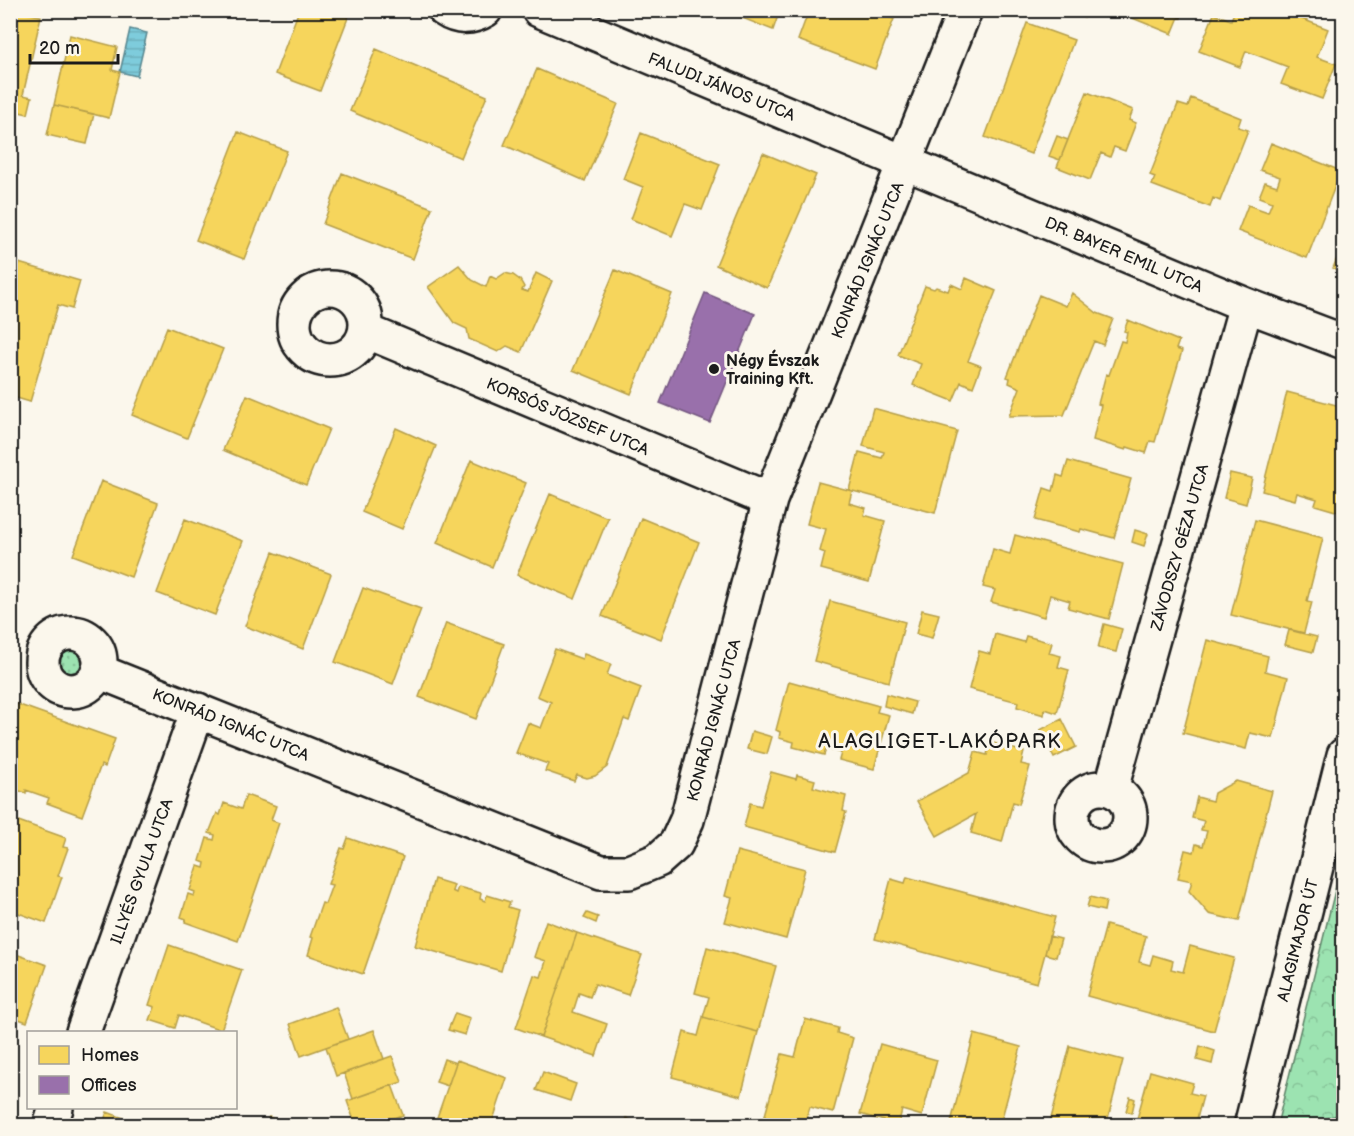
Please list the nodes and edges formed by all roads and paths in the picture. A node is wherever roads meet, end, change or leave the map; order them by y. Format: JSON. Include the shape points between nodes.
{"nodes":[{"id":1,"x":445,"y":10,"type":"edge"},
{"id":2,"x":485,"y":10,"type":"edge"},
{"id":3,"x":539,"y":10,"type":"edge"},
{"id":4,"x":965,"y":10,"type":"edge"},
{"id":5,"x":906,"y":162,"type":"junction"},
{"id":6,"x":1246,"y":305,"type":"junction"},
{"id":7,"x":366,"y":331,"type":"dead end"},
{"id":8,"x":1344,"y":342,"type":"edge"},
{"id":9,"x":770,"y":500,"type":"junction"},
{"id":10,"x":98,"y":671,"type":"dead end"},
{"id":11,"x":198,"y":710,"type":"junction"},
{"id":12,"x":1344,"y":755,"type":"edge"},
{"id":13,"x":1111,"y":789,"type":"dead end"},
{"id":14,"x":83,"y":1031,"type":"edge"},
{"id":15,"x":56,"y":1109,"type":"edge"},
{"id":16,"x":50,"y":1125,"type":"edge"},
{"id":17,"x":1251,"y":1125,"type":"edge"}],
"edges":[{"from":1,"to":2,"type":"street","via":[[460,17]]},
{"from":3,"to":5,"type":"street","name":"FALUDI JÁNOS UTCA"},
{"from":4,"to":5,"type":"street","name":"KONRÁD IGNÁC UTCA"},
{"from":5,"to":6,"type":"street","name":"DR. BAYER EMIL UTCA"},
{"from":5,"to":9,"type":"street","name":"KONRÁD IGNÁC UTCA"},
{"from":6,"to":8,"type":"street","name":"DR. BAYER EMIL UTCA"},
{"from":6,"to":13,"type":"street","name":"ZÁVODSZY GÉZA UTCA"},
{"from":7,"to":9,"type":"street","name":"KORSÓS JÓZSEF UTCA"},
{"from":9,"to":11,"type":"street","name":"KONRÁD IGNÁC UTCA","via":[[687,820],[676,844],[658,860],[629,872],[601,872]]},
{"from":10,"to":11,"type":"street","name":"KONRÁD IGNÁC UTCA"},
{"from":11,"to":14,"type":"street","name":"ILLYÉS GYULA UTCA"},
{"from":12,"to":17,"type":"street","name":"ALAGIMAJOR ÚT"},
{"from":15,"to":16,"type":"street"}]}
